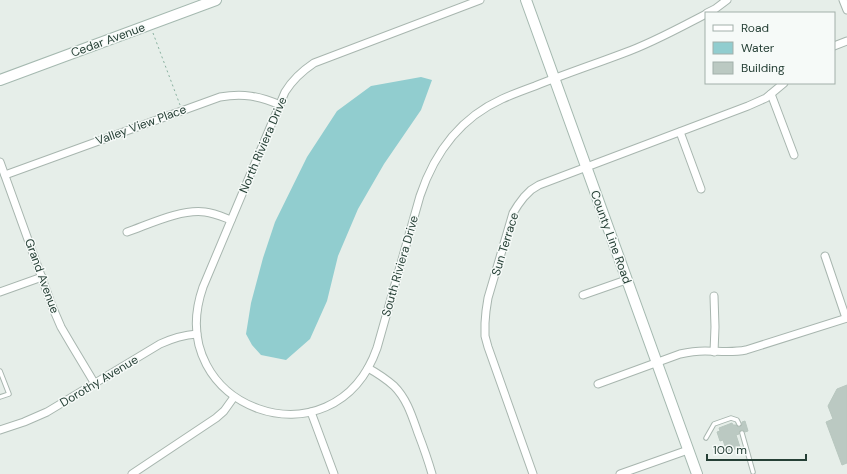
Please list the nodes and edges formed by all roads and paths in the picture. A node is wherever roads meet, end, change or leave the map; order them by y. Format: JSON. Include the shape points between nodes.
{"nodes":[{"id":1,"x":216,"y":0,"type":"edge"},
{"id":2,"x":480,"y":0,"type":"edge"},
{"id":3,"x":526,"y":0,"type":"edge"},
{"id":4,"x":727,"y":0,"type":"edge"},
{"id":5,"x":843,"y":0,"type":"edge"},
{"id":6,"x":847,"y":10,"type":"edge"},
{"id":7,"x":709,"y":12,"type":"edge"},
{"id":8,"x":705,"y":14,"type":"edge"},
{"id":9,"x":150,"y":24,"type":"junction"},
{"id":10,"x":847,"y":41,"type":"edge"},
{"id":11,"x":835,"y":46,"type":"edge"},
{"id":12,"x":554,"y":78,"type":"junction"},
{"id":13,"x":0,"y":80,"type":"edge"},
{"id":14,"x":783,"y":84,"type":"edge"},
{"id":15,"x":771,"y":94,"type":"junction"},
{"id":16,"x":280,"y":105,"type":"junction"},
{"id":17,"x":182,"y":110,"type":"junction"},
{"id":18,"x":680,"y":132,"type":"junction"},
{"id":19,"x":794,"y":155,"type":"dead end"},
{"id":20,"x":0,"y":162,"type":"edge"},
{"id":21,"x":586,"y":167,"type":"junction"},
{"id":22,"x":5,"y":175,"type":"junction"},
{"id":23,"x":700,"y":189,"type":"dead end"},
{"id":24,"x":231,"y":220,"type":"junction"},
{"id":25,"x":127,"y":232,"type":"dead end"},
{"id":26,"x":825,"y":256,"type":"dead end"},
{"id":27,"x":42,"y":276,"type":"junction"},
{"id":28,"x":626,"y":280,"type":"junction"},
{"id":29,"x":0,"y":292,"type":"edge"},
{"id":30,"x":583,"y":295,"type":"dead end"},
{"id":31,"x":714,"y":296,"type":"dead end"},
{"id":32,"x":846,"y":318,"type":"edge"},
{"id":33,"x":197,"y":334,"type":"junction"},
{"id":34,"x":714,"y":352,"type":"junction"},
{"id":35,"x":656,"y":362,"type":"junction"},
{"id":36,"x":368,"y":368,"type":"junction"},
{"id":37,"x":0,"y":371,"type":"edge"},
{"id":38,"x":95,"y":384,"type":"junction"},
{"id":39,"x":598,"y":384,"type":"dead end"},
{"id":40,"x":0,"y":397,"type":"edge"},
{"id":41,"x":234,"y":397,"type":"junction"},
{"id":42,"x":311,"y":412,"type":"junction"},
{"id":43,"x":739,"y":424,"type":"dead end"},
{"id":44,"x":0,"y":430,"type":"edge"},
{"id":45,"x":742,"y":433,"type":"dead end"},
{"id":46,"x":706,"y":438,"type":"dead end"},
{"id":47,"x":688,"y":450,"type":"junction"},
{"id":48,"x":753,"y":472,"type":"dead end"},
{"id":49,"x":132,"y":474,"type":"edge"},
{"id":50,"x":334,"y":474,"type":"edge"},
{"id":51,"x":432,"y":474,"type":"edge"},
{"id":52,"x":533,"y":474,"type":"edge"},
{"id":53,"x":620,"y":474,"type":"edge"},
{"id":54,"x":697,"y":474,"type":"edge"}],
"edges":[{"from":1,"to":9,"type":"street","name":"Cedar Avenue"},
{"from":2,"to":16,"type":"street","name":"North Riviera Drive","via":[[314,63],[297,75],[285,92]]},
{"from":3,"to":12,"type":"street","name":"County Line Road"},
{"from":4,"to":7,"type":"street","name":"South Riviera Drive"},
{"from":5,"to":6,"type":"street"},
{"from":8,"to":12,"type":"street","name":"South Riviera Drive","via":[[640,47]]},
{"from":9,"to":13,"type":"street","name":"Cedar Avenue"},
{"from":9,"to":17,"type":"path"},
{"from":10,"to":11,"type":"street"},
{"from":12,"to":21,"type":"street","name":"County Line Road"},
{"from":12,"to":36,"type":"street","name":"South Riviera Drive","via":[[501,100],[474,116],[451,138],[432,164],[420,196],[377,348]]},
{"from":14,"to":15,"type":"street","name":"Sun Terrace"},
{"from":15,"to":18,"type":"street","name":"Sun Terrace","via":[[748,106]]},
{"from":15,"to":19,"type":"street"},
{"from":16,"to":17,"type":"street","name":"Valley View Place","via":[[254,96],[232,95],[215,98]]},
{"from":16,"to":24,"type":"street","name":"North Riviera Drive"},
{"from":17,"to":22,"type":"street","name":"Valley View Place"},
{"from":18,"to":21,"type":"street","name":"Sun Terrace"},
{"from":18,"to":23,"type":"street"},
{"from":20,"to":22,"type":"street","name":"Grand Avenue"},
{"from":21,"to":28,"type":"street","name":"County Line Road"},
{"from":21,"to":52,"type":"street","name":"Sun Terrace","via":[[539,185],[518,204],[510,221],[488,298],[485,329],[488,347]]},
{"from":22,"to":27,"type":"street","name":"Grand Avenue"},
{"from":24,"to":25,"type":"street","via":[[203,212],[182,213]]},
{"from":24,"to":33,"type":"street","name":"North Riviera Drive","via":[[200,297],[196,320]]},
{"from":26,"to":32,"type":"street"},
{"from":27,"to":29,"type":"street"},
{"from":27,"to":38,"type":"street","name":"Grand Avenue","via":[[61,327]]},
{"from":28,"to":30,"type":"street"},
{"from":28,"to":35,"type":"street","name":"County Line Road"},
{"from":31,"to":34,"type":"street"},
{"from":32,"to":34,"type":"street","via":[[746,350]]},
{"from":33,"to":38,"type":"street","name":"Dorothy Avenue","via":[[180,336],[165,342]]},
{"from":33,"to":41,"type":"street","name":"North Riviera Drive","via":[[209,369]]},
{"from":34,"to":35,"type":"street","via":[[687,353]]},
{"from":35,"to":39,"type":"street"},
{"from":35,"to":47,"type":"street","name":"County Line Road"},
{"from":36,"to":42,"type":"street","name":"South Riviera Drive","via":[[345,395]]},
{"from":36,"to":51,"type":"street","via":[[385,378],[402,395],[408,405]]},
{"from":37,"to":40,"type":"lane","via":[[9,394]]},
{"from":38,"to":44,"type":"street","name":"Dorothy Avenue","via":[[47,412]]},
{"from":41,"to":42,"type":"street","name":"South Riviera Drive","via":[[266,412]]},
{"from":41,"to":49,"type":"street","via":[[224,411],[212,421]]},
{"from":42,"to":50,"type":"street"},
{"from":43,"to":46,"type":"lane","via":[[731,418],[714,424]]},
{"from":45,"to":48,"type":"lane"},
{"from":47,"to":53,"type":"street"},
{"from":47,"to":54,"type":"street","name":"County Line Road"}]}
